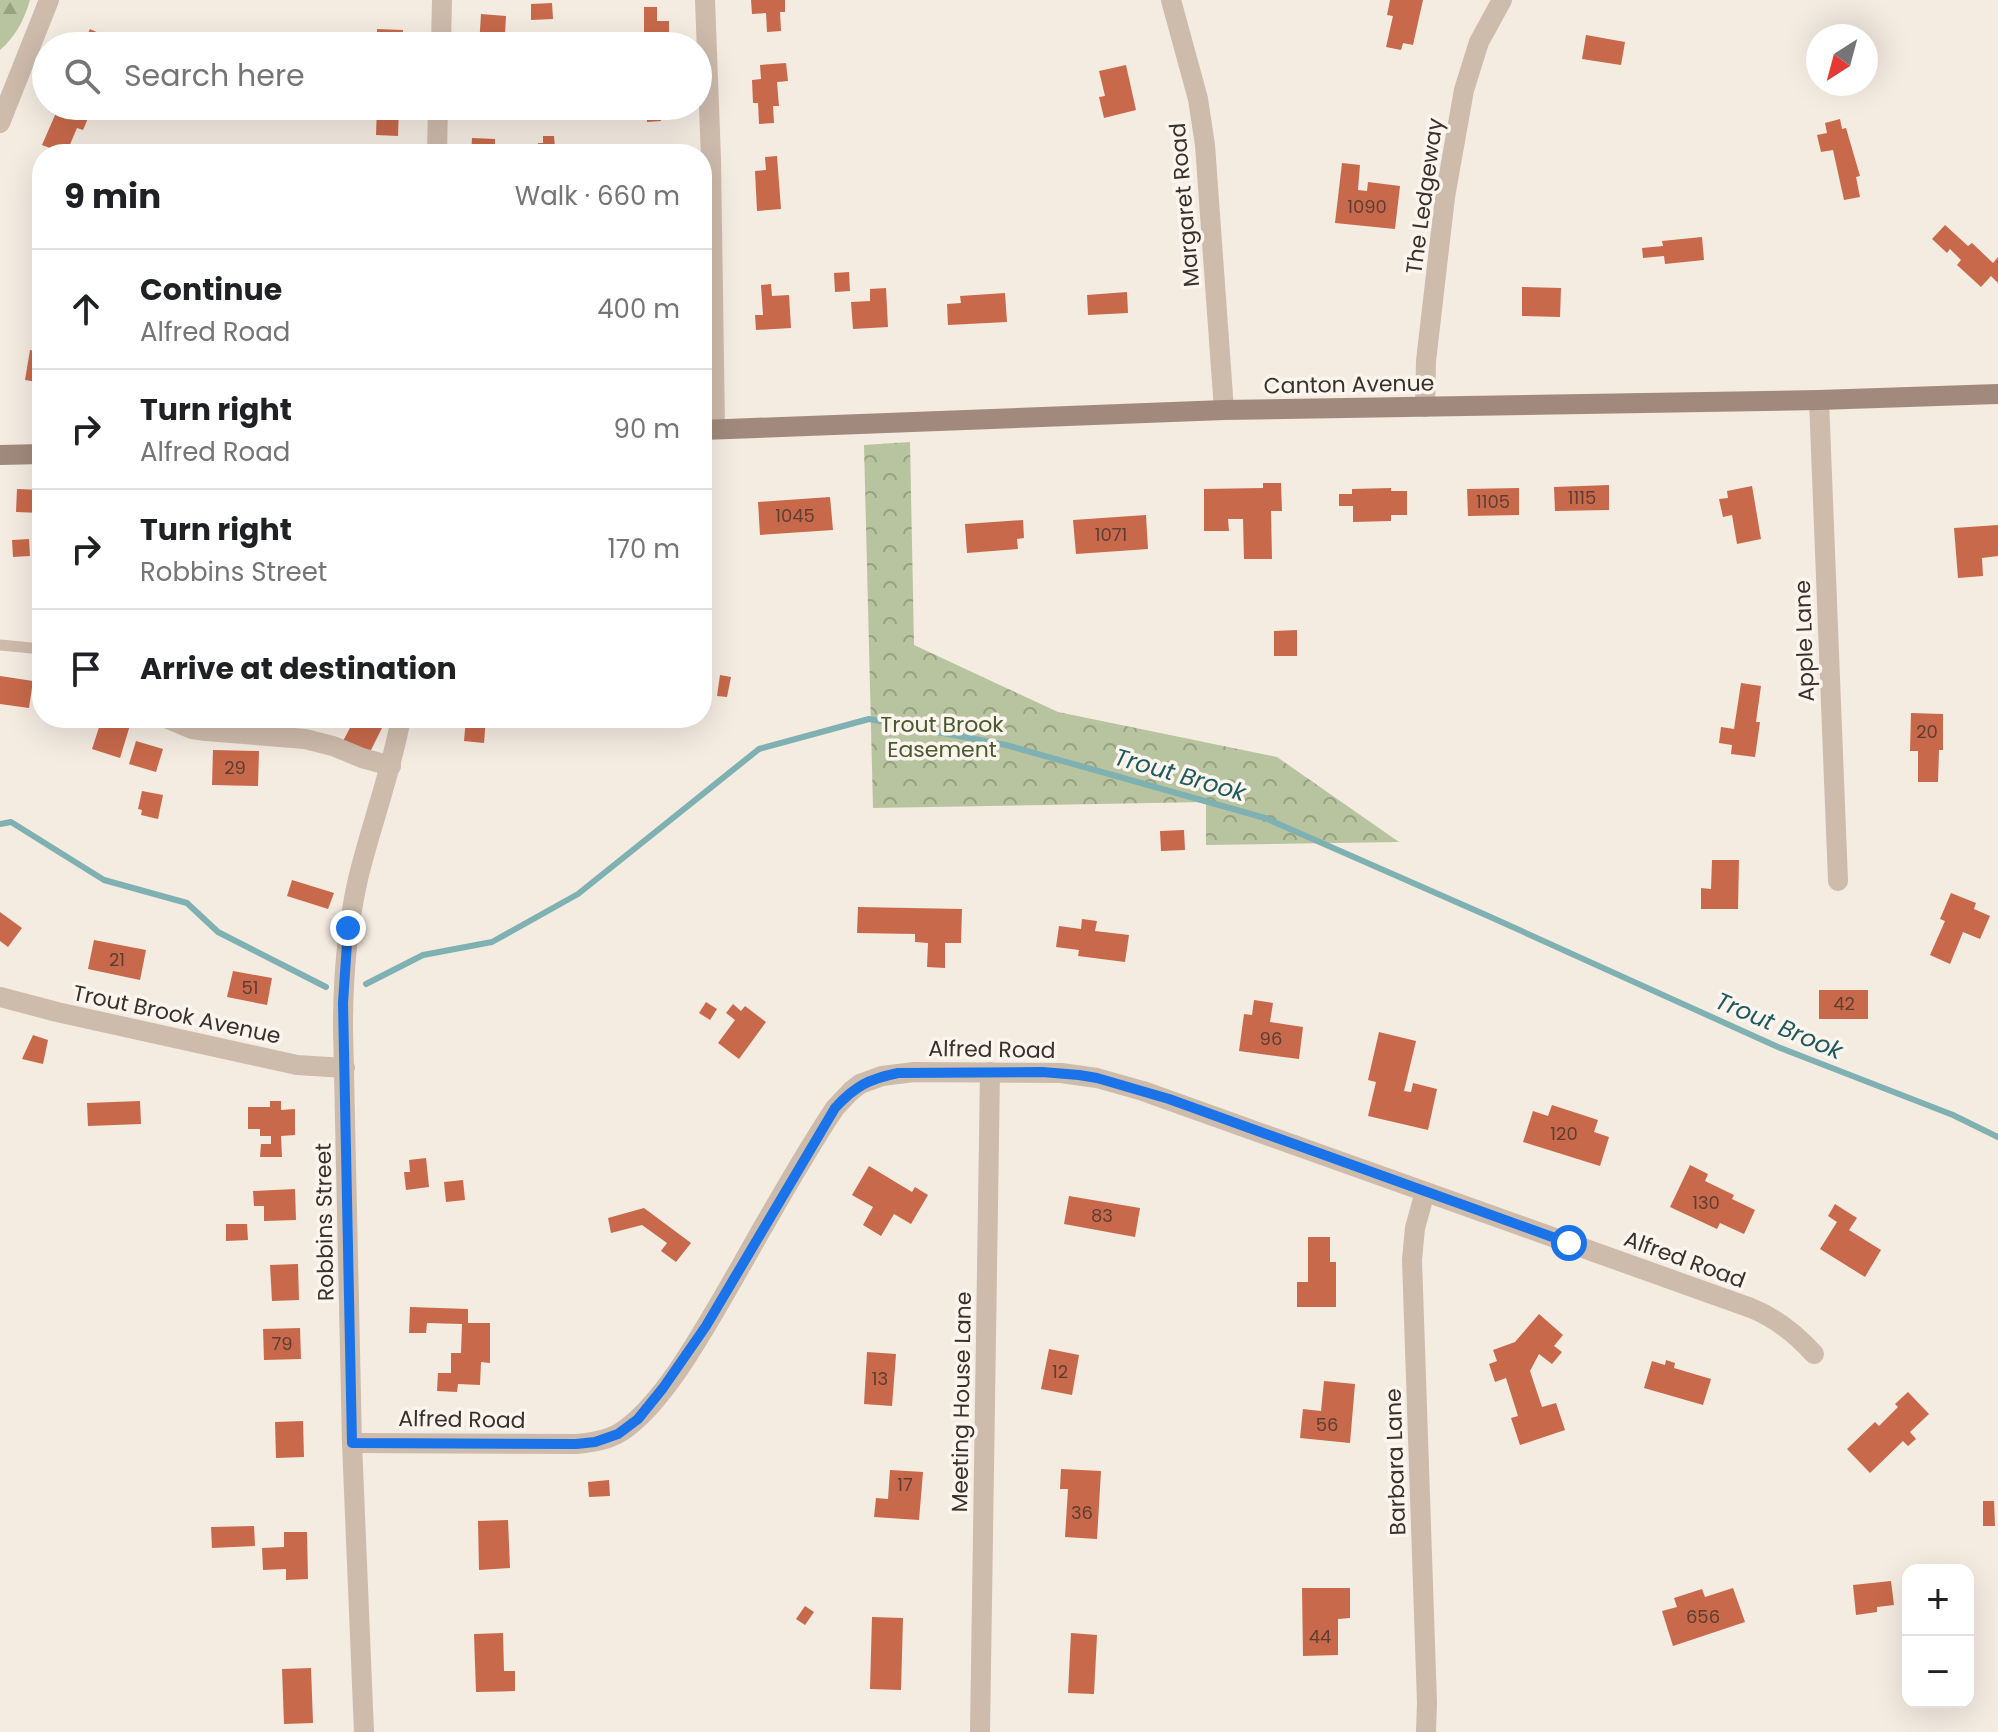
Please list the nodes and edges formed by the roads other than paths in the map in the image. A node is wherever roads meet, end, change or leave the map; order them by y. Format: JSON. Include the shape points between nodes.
{"nodes":[{"id":1,"x":49,"y":0,"type":"edge"},
{"id":2,"x":442,"y":0,"type":"edge"},
{"id":3,"x":705,"y":0,"type":"edge"},
{"id":4,"x":1171,"y":0,"type":"edge"},
{"id":5,"x":1502,"y":0,"type":"edge"},
{"id":6,"x":36,"y":32,"type":"edge"},
{"id":7,"x":441,"y":32,"type":"edge"},
{"id":8,"x":706,"y":32,"type":"edge"},
{"id":9,"x":32,"y":43,"type":"edge"},
{"id":10,"x":438,"y":120,"type":"edge"},
{"id":11,"x":710,"y":120,"type":"edge"},
{"id":12,"x":0,"y":123,"type":"edge"},
{"id":13,"x":437,"y":144,"type":"edge"},
{"id":14,"x":710,"y":144,"type":"edge"},
{"id":15,"x":1998,"y":394,"type":"edge"},
{"id":16,"x":1819,"y":400,"type":"junction"},
{"id":17,"x":1425,"y":407,"type":"junction"},
{"id":18,"x":1224,"y":410,"type":"junction"},
{"id":19,"x":712,"y":430,"type":"edge"},
{"id":20,"x":32,"y":454,"type":"edge"},
{"id":21,"x":0,"y":455,"type":"edge"},
{"id":22,"x":0,"y":645,"type":"edge"},
{"id":23,"x":32,"y":648,"type":"edge"},
{"id":24,"x":190,"y":728,"type":"edge"},
{"id":25,"x":399,"y":728,"type":"edge"},
{"id":26,"x":391,"y":766,"type":"junction"},
{"id":27,"x":1838,"y":881,"type":"dead end"},
{"id":28,"x":0,"y":997,"type":"edge"},
{"id":29,"x":345,"y":1068,"type":"junction"},
{"id":30,"x":990,"y":1072,"type":"junction"},
{"id":31,"x":1425,"y":1192,"type":"junction"},
{"id":32,"x":1814,"y":1354,"type":"dead end"},
{"id":33,"x":352,"y":1443,"type":"junction"},
{"id":34,"x":364,"y":1732,"type":"edge"},
{"id":35,"x":980,"y":1732,"type":"edge"},
{"id":36,"x":1426,"y":1732,"type":"edge"}],
"edges":[{"from":1,"to":6,"type":"street"},
{"from":2,"to":7,"type":"street"},
{"from":3,"to":8,"type":"street"},
{"from":4,"to":18,"type":"street","name":"Margaret Road","via":[[1202,121]]},
{"from":5,"to":17,"type":"street","name":"The Ledgeway","via":[[1479,42],[1464,90],[1441,227]]},
{"from":9,"to":12,"type":"street"},
{"from":10,"to":13,"type":"street"},
{"from":11,"to":14,"type":"street"},
{"from":15,"to":16,"type":"main road","name":"Canton Avenue"},
{"from":16,"to":17,"type":"main road","name":"Canton Avenue"},
{"from":16,"to":27,"type":"street","name":"Apple Lane"},
{"from":17,"to":18,"type":"main road","name":"Canton Avenue"},
{"from":18,"to":19,"type":"main road","name":"Canton Avenue"},
{"from":20,"to":21,"type":"main road"},
{"from":22,"to":23,"type":"lane"},
{"from":24,"to":26,"type":"street","via":[[305,739]]},
{"from":25,"to":26,"type":"street","name":"Robbins Street"},
{"from":26,"to":29,"type":"street","name":"Robbins Street","via":[[348,928]]},
{"from":28,"to":29,"type":"street","name":"Trout Brook Avenue","via":[[297,1065]]},
{"from":29,"to":33,"type":"street","name":"Robbins Street"},
{"from":30,"to":31,"type":"street","name":"Alfred Road","via":[[1079,1075],[1120,1084]]},
{"from":30,"to":33,"type":"street","name":"Alfred Road","via":[[898,1073],[871,1079],[851,1091],[828,1118],[678,1368],[648,1408],[618,1434],[576,1444]]},
{"from":30,"to":35,"type":"street","name":"Meeting House Lane"},
{"from":31,"to":32,"type":"street","name":"Alfred Road","via":[[1764,1313]]},
{"from":31,"to":36,"type":"street","name":"Barbara Lane","via":[[1412,1260]]},
{"from":33,"to":34,"type":"street","name":"Robbins Street"}]}
